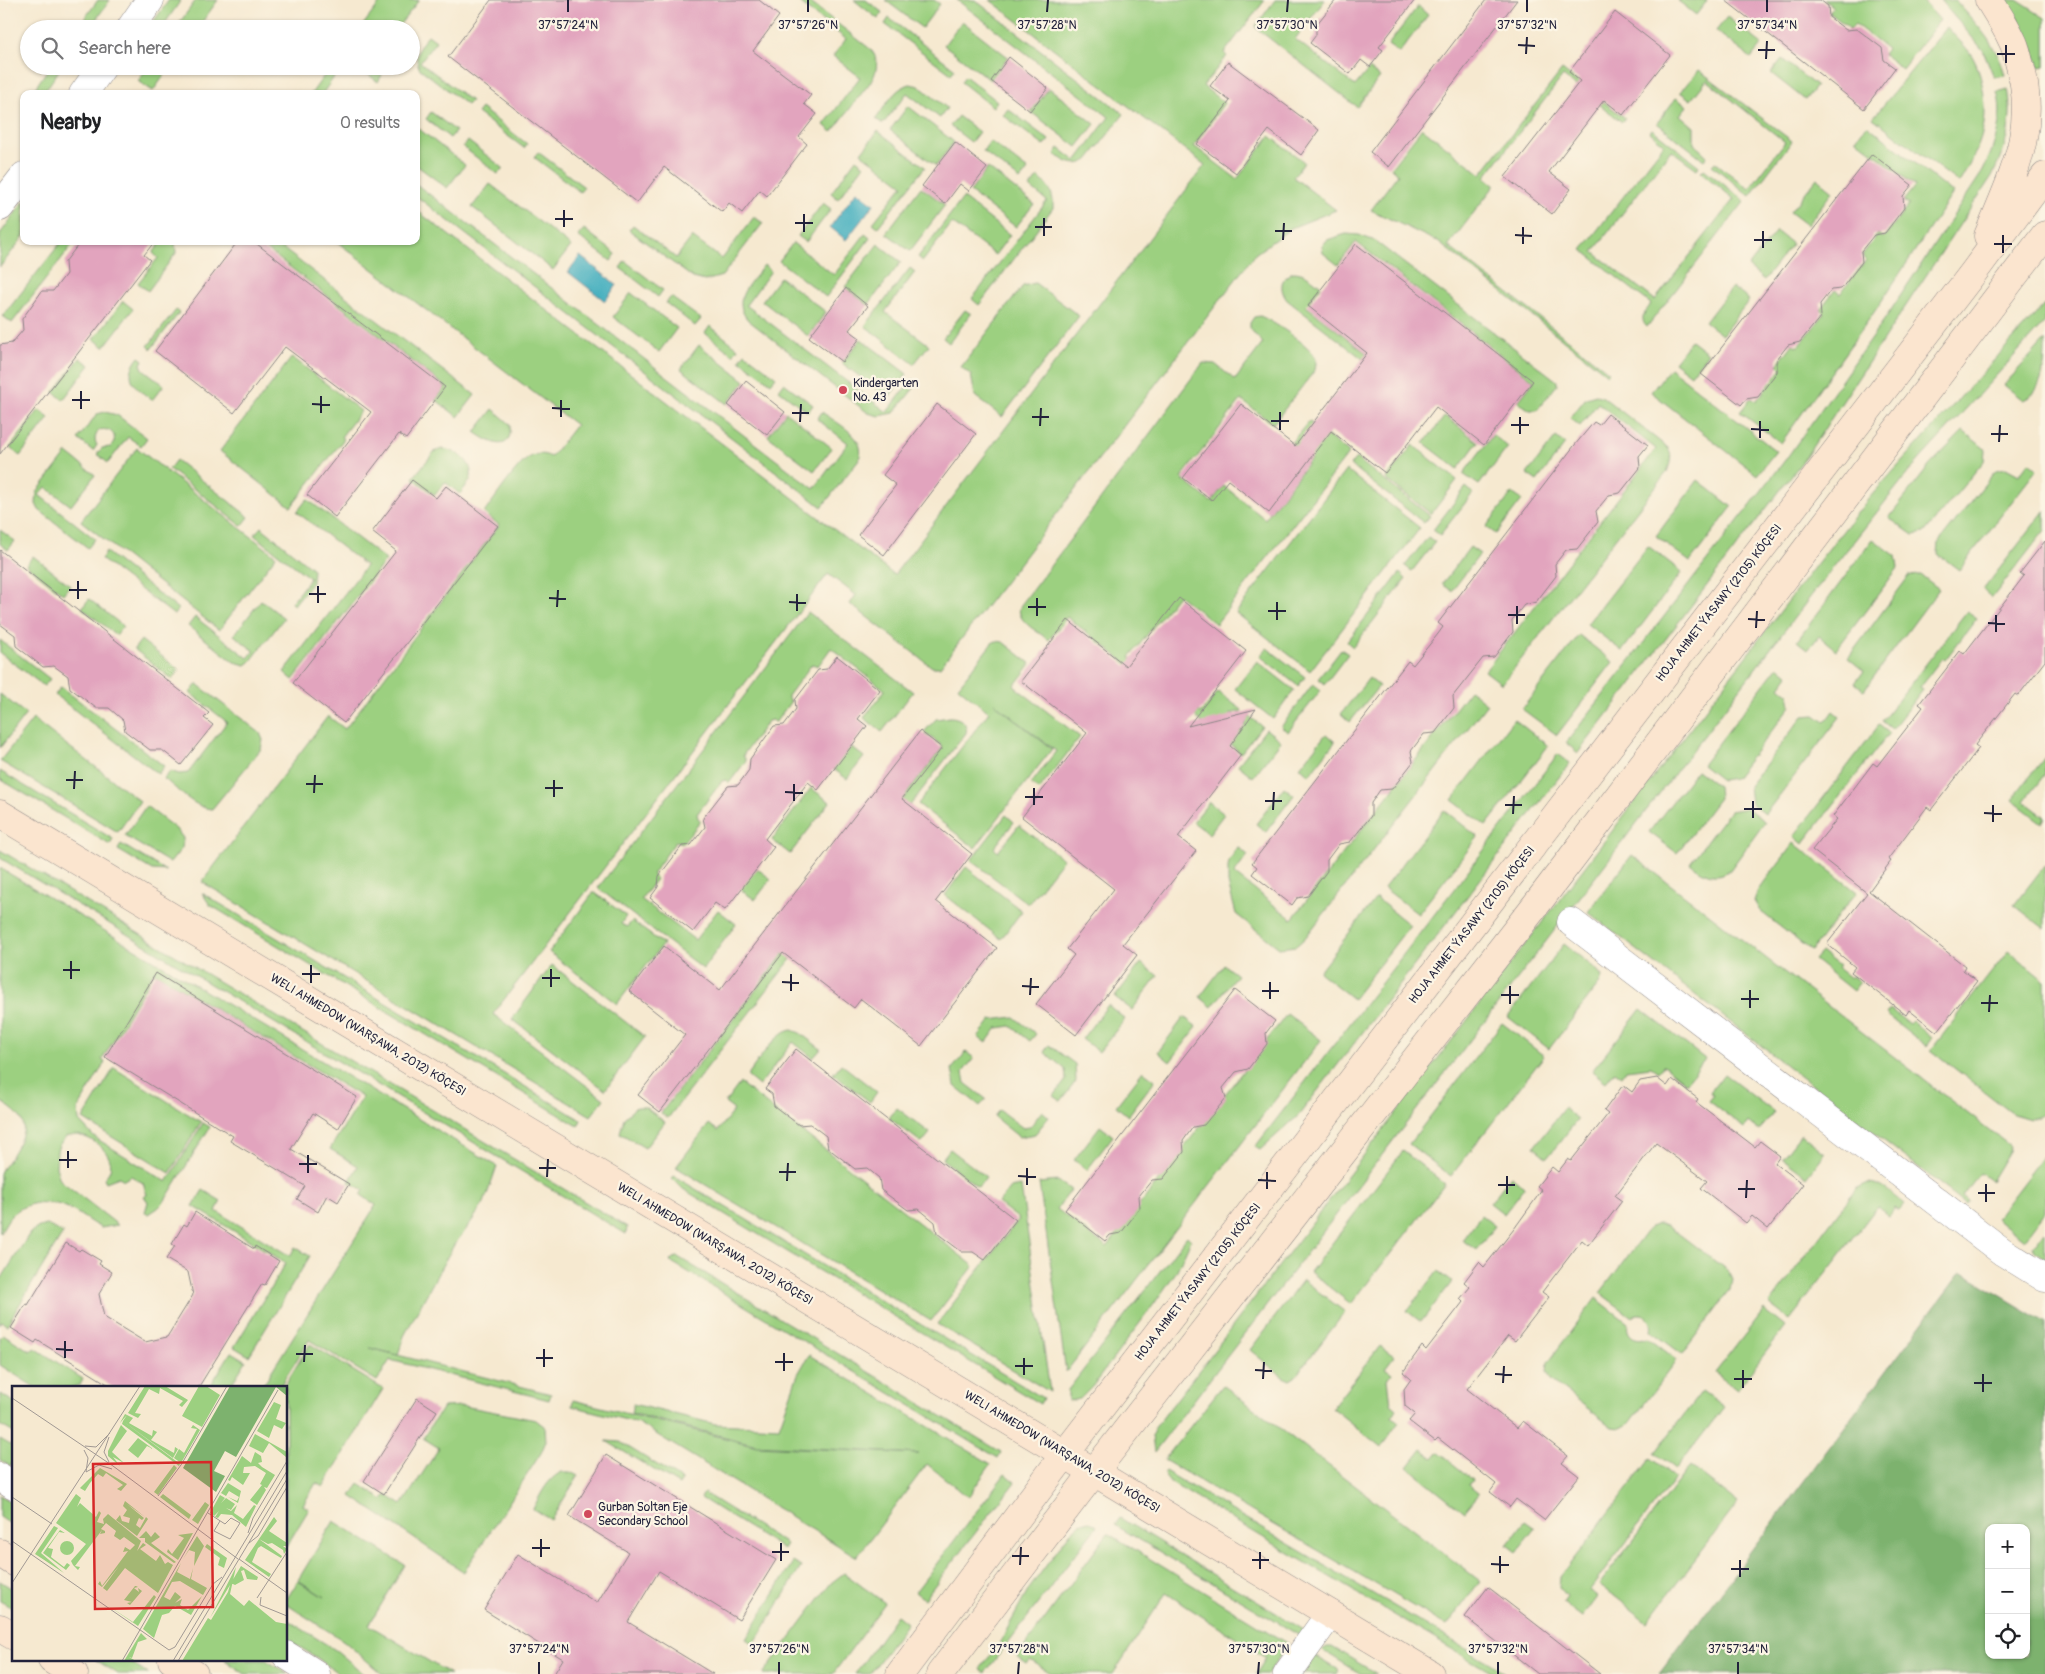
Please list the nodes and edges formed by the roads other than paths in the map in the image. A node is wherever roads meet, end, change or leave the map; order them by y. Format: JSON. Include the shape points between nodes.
{"nodes":[{"id":1,"x":150,"y":0,"type":"edge"},
{"id":2,"x":1989,"y":0,"type":"edge"},
{"id":3,"x":136,"y":20,"type":"edge"},
{"id":4,"x":97,"y":75,"type":"edge"},
{"id":5,"x":87,"y":90,"type":"edge"},
{"id":6,"x":2045,"y":176,"type":"edge"},
{"id":7,"x":20,"y":181,"type":"edge"},
{"id":8,"x":0,"y":207,"type":"edge"},
{"id":9,"x":2045,"y":235,"type":"edge"},
{"id":10,"x":2045,"y":253,"type":"edge"},
{"id":11,"x":1973,"y":273,"type":"junction"},
{"id":12,"x":2006,"y":288,"type":"junction"},
{"id":13,"x":0,"y":814,"type":"edge"},
{"id":14,"x":1571,"y":922,"type":"dead end"},
{"id":15,"x":2045,"y":1278,"type":"edge"},
{"id":16,"x":1065,"y":1454,"type":"junction"},
{"id":17,"x":1094,"y":1472,"type":"junction"},
{"id":18,"x":0,"y":1477,"type":"edge"},
{"id":19,"x":12,"y":1485,"type":"edge"},
{"id":20,"x":0,"y":1554,"type":"edge"},
{"id":21,"x":12,"y":1561,"type":"edge"},
{"id":22,"x":1330,"y":1614,"type":"junction"},
{"id":23,"x":0,"y":1628,"type":"edge"},
{"id":24,"x":12,"y":1635,"type":"edge"},
{"id":25,"x":288,"y":1656,"type":"edge"},
{"id":26,"x":55,"y":1662,"type":"edge"},
{"id":27,"x":175,"y":1662,"type":"edge"},
{"id":28,"x":74,"y":1674,"type":"edge"},
{"id":29,"x":194,"y":1674,"type":"edge"},
{"id":30,"x":316,"y":1674,"type":"edge"},
{"id":31,"x":900,"y":1674,"type":"edge"},
{"id":32,"x":940,"y":1674,"type":"edge"},
{"id":33,"x":1287,"y":1674,"type":"edge"},
{"id":34,"x":1430,"y":1674,"type":"edge"}],
"edges":[{"from":1,"to":3,"type":"street"},
{"from":2,"to":11,"type":"main road","via":[[2013,42],[2024,78],[2026,130],[2020,158]]},
{"from":4,"to":5,"type":"street"},
{"from":6,"to":11,"type":"main road","name":"HOJA AHMET ÝASAWY (2105) KÖÇESI"},
{"from":7,"to":8,"type":"street"},
{"from":9,"to":12,"type":"main road"},
{"from":10,"to":12,"type":"main road"},
{"from":11,"to":16,"type":"main road","name":"HOJA AHMET ÝASAWY (2105) KÖÇESI"},
{"from":12,"to":17,"type":"main road","via":[[1542,898]]},
{"from":13,"to":16,"type":"main road","name":"WELI AHMEDOW (WARŞAWA, 2012) KÖÇESI"},
{"from":14,"to":15,"type":"street","via":[[1996,1246]]},
{"from":16,"to":17,"type":"main road","name":"WELI AHMEDOW (WARŞAWA, 2012) KÖÇESI"},
{"from":16,"to":31,"type":"main road","name":"HOJA AHMET ÝASAWY (2105) KÖÇESI"},
{"from":17,"to":22,"type":"main road","name":"WELI AHMEDOW (WARŞAWA, 2012) KÖÇESI"},
{"from":17,"to":32,"type":"main road"},
{"from":18,"to":19,"type":"street"},
{"from":20,"to":21,"type":"main road"},
{"from":22,"to":33,"type":"street"},
{"from":22,"to":34,"type":"main road","name":"WELI AHMEDOW (WARŞAWA, 2012) KÖÇESI"},
{"from":23,"to":24,"type":"main road"},
{"from":25,"to":30,"type":"street"},
{"from":26,"to":28,"type":"main road"},
{"from":27,"to":29,"type":"main road"}]}
